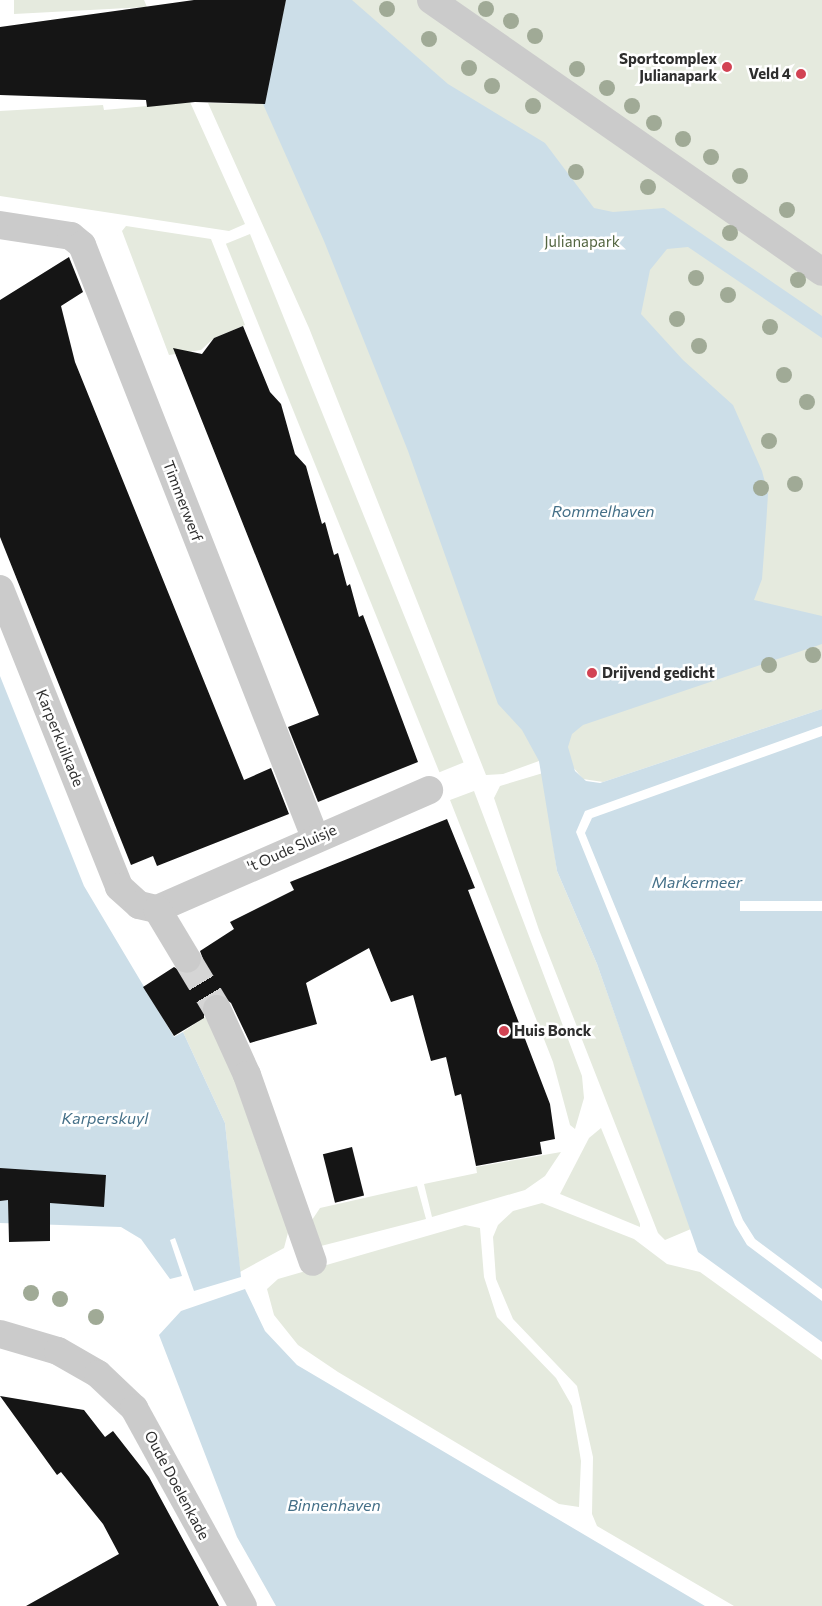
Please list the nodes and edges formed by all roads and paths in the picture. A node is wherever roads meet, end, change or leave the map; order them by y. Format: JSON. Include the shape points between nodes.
{"nodes":[{"id":1,"x":431,"y":0,"type":"edge"},
{"id":2,"x":0,"y":225,"type":"edge"},
{"id":3,"x":822,"y":272,"type":"edge"},
{"id":4,"x":0,"y":589,"type":"edge"},
{"id":5,"x":429,"y":790,"type":"dead end"},
{"id":6,"x":316,"y":837,"type":"junction"},
{"id":7,"x":157,"y":909,"type":"junction"},
{"id":8,"x":187,"y":959,"type":"tunnel mouth"},
{"id":9,"x":217,"y":1009,"type":"tunnel mouth"},
{"id":10,"x":313,"y":1262,"type":"dead end"},
{"id":11,"x":0,"y":1334,"type":"edge"},
{"id":12,"x":244,"y":1606,"type":"edge"}],
"edges":[{"from":1,"to":3,"type":"street"},
{"from":2,"to":6,"type":"street","name":"Timmerwerf","via":[[71,236],[82,245]]},
{"from":4,"to":7,"type":"street","name":"Karperkuilkade","via":[[119,887],[139,905]]},
{"from":5,"to":6,"type":"street","name":"'t Oude Sluisje"},
{"from":6,"to":7,"type":"street","name":"'t Oude Sluisje"},
{"from":7,"to":8,"type":"street"},
{"from":9,"to":10,"type":"street","via":[[247,1075]]},
{"from":11,"to":12,"type":"street","name":"Oude Doelenkade","via":[[58,1351],[98,1374],[134,1408]]}]}
